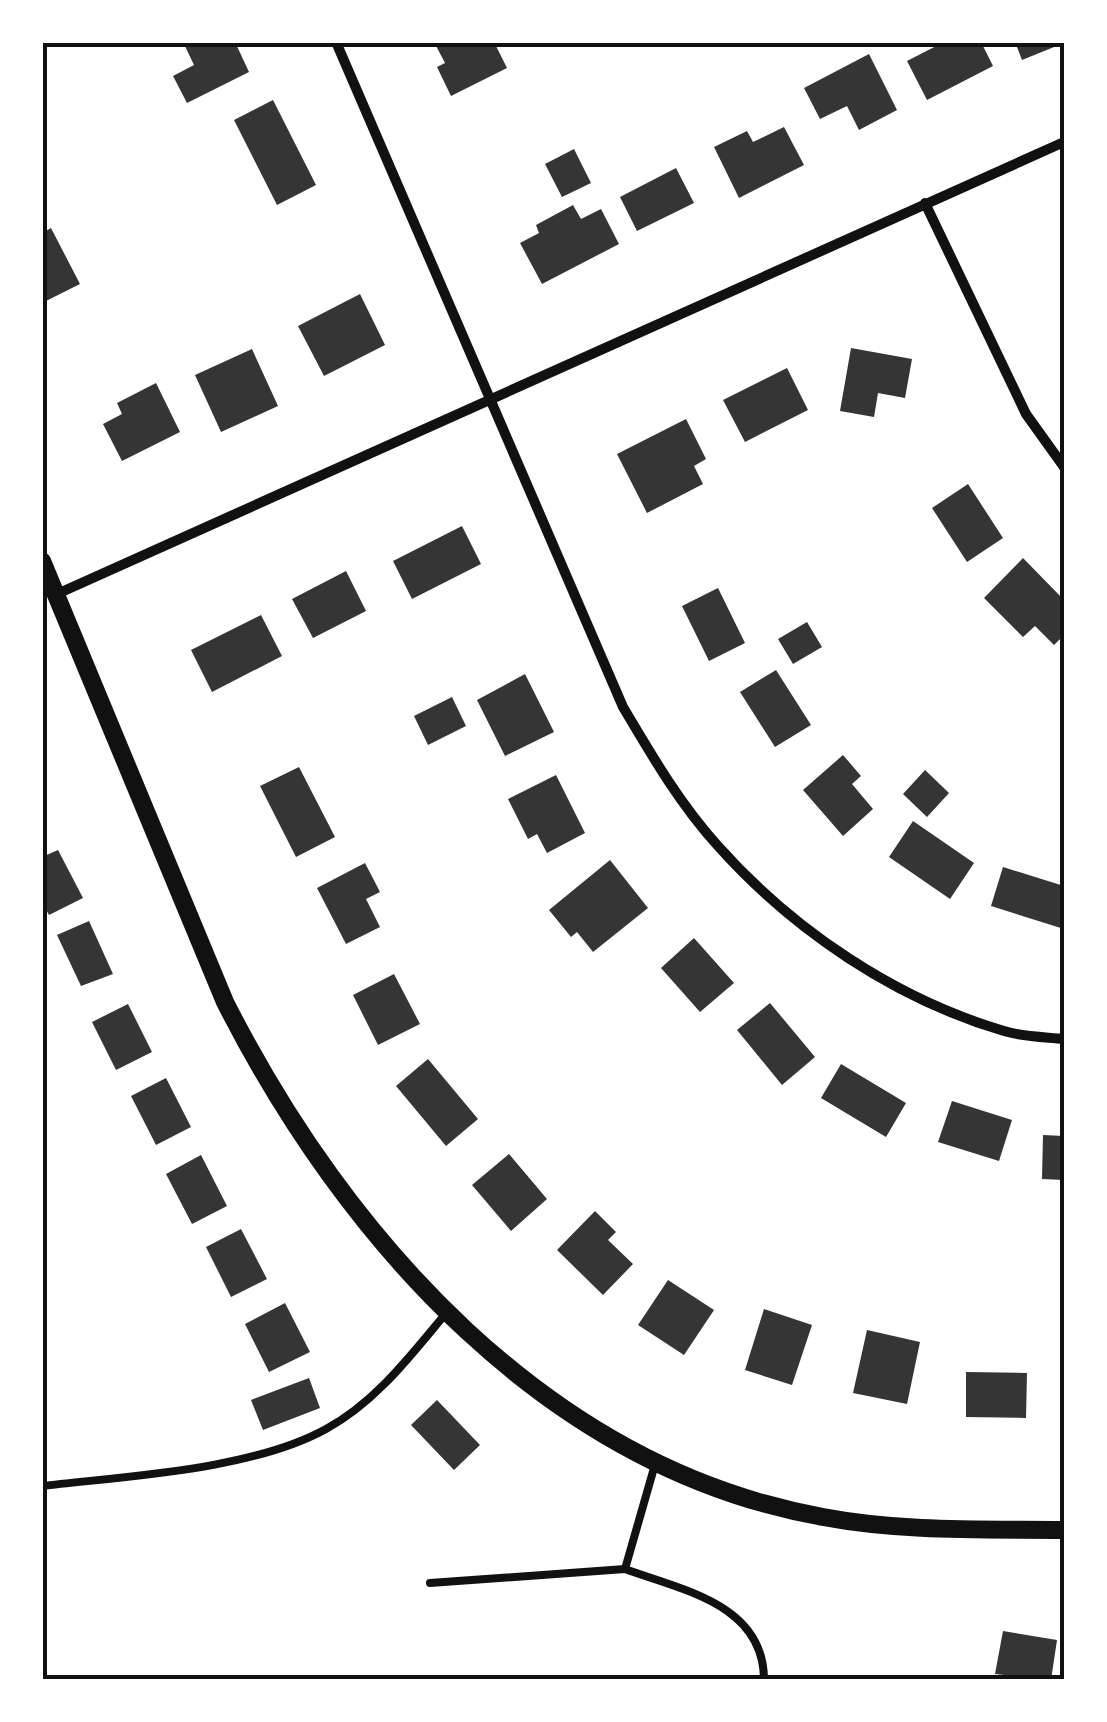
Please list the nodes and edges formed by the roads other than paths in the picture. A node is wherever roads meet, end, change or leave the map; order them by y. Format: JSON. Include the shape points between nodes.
{"nodes":[{"id":1,"x":336,"y":42,"type":"edge"},
{"id":2,"x":1064,"y":142,"type":"edge"},
{"id":3,"x":925,"y":203,"type":"junction"},
{"id":4,"x":490,"y":399,"type":"junction"},
{"id":5,"x":1064,"y":468,"type":"edge"},
{"id":6,"x":42,"y":561,"type":"edge"},
{"id":7,"x":57,"y":594,"type":"junction"},
{"id":8,"x":1064,"y":1039,"type":"edge"},
{"id":9,"x":446,"y":1312,"type":"junction"},
{"id":10,"x":656,"y":1461,"type":"junction"},
{"id":11,"x":42,"y":1486,"type":"edge"},
{"id":12,"x":1064,"y":1530,"type":"edge"},
{"id":13,"x":624,"y":1569,"type":"junction"},
{"id":14,"x":430,"y":1582,"type":"dead end"},
{"id":15,"x":764,"y":1680,"type":"edge"}],
"edges":[{"from":1,"to":4,"type":"street"},
{"from":2,"to":3,"type":"street"},
{"from":3,"to":4,"type":"street"},
{"from":3,"to":5,"type":"street","via":[[1026,414]]},
{"from":4,"to":7,"type":"street"},
{"from":4,"to":8,"type":"street","via":[[623,707],[669,784],[717,846],[834,949],[902,988],[1008,1032]]},
{"from":6,"to":7,"type":"street"},
{"from":7,"to":9,"type":"street","via":[[224,1002],[258,1066],[372,1232]]},
{"from":9,"to":10,"type":"street","via":[[530,1384]]},
{"from":9,"to":11,"type":"lane","via":[[378,1391],[296,1442],[224,1462]]},
{"from":10,"to":12,"type":"street","via":[[750,1499],[820,1517],[892,1527]]},
{"from":10,"to":13,"type":"lane"},
{"from":13,"to":14,"type":"lane"},
{"from":13,"to":15,"type":"lane","via":[[733,1612],[761,1651]]}]}
